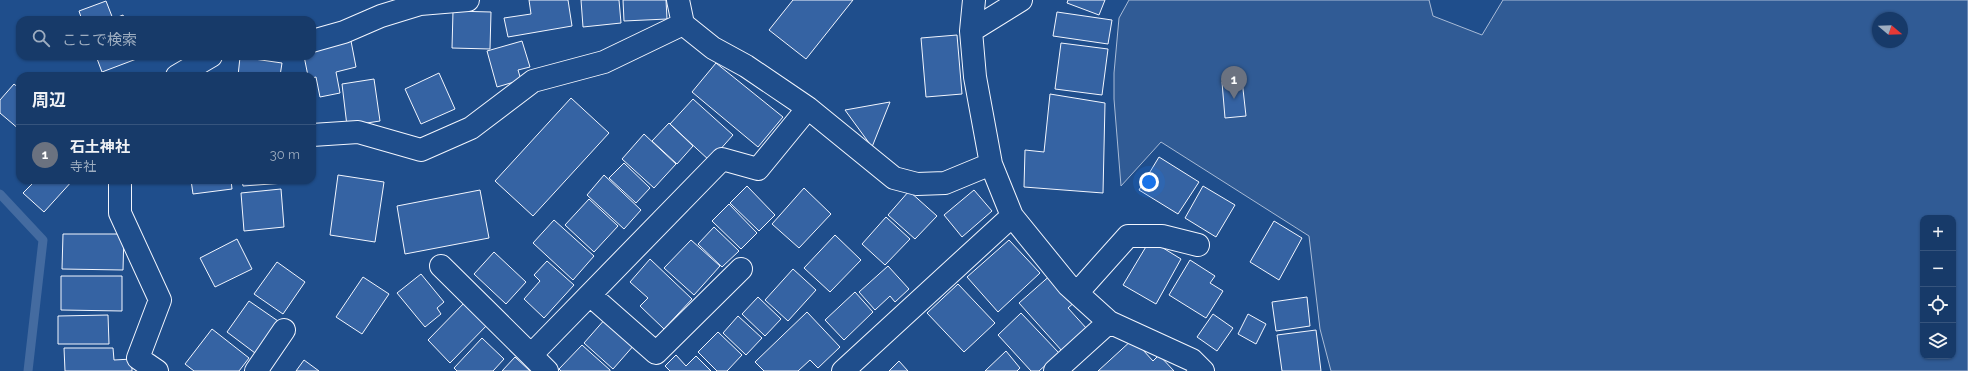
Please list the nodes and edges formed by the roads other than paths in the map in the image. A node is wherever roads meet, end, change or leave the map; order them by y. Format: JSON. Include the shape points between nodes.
{"nodes":[{"id":1,"x":468,"y":0,"type":"edge"},
{"id":2,"x":678,"y":0,"type":"edge"},
{"id":3,"x":974,"y":0,"type":"edge"},
{"id":4,"x":1021,"y":0,"type":"edge"},
{"id":5,"x":683,"y":24,"type":"junction"},
{"id":6,"x":971,"y":31,"type":"junction"},
{"id":7,"x":316,"y":40,"type":"edge"},
{"id":8,"x":204,"y":60,"type":"edge"},
{"id":9,"x":185,"y":72,"type":"edge"},
{"id":10,"x":808,"y":108,"type":"junction"},
{"id":11,"x":316,"y":135,"type":"edge"},
{"id":12,"x":991,"y":164,"type":"junction"},
{"id":13,"x":120,"y":184,"type":"edge"},
{"id":14,"x":1012,"y":216,"type":"junction"},
{"id":15,"x":1198,"y":245,"type":"dead end"},
{"id":16,"x":441,"y":266,"type":"dead end"},
{"id":17,"x":741,"y":269,"type":"dead end"},
{"id":18,"x":1077,"y":293,"type":"junction"},
{"id":19,"x":590,"y":295,"type":"junction"},
{"id":20,"x":1109,"y":322,"type":"junction"},
{"id":21,"x":284,"y":330,"type":"dead end"},
{"id":22,"x":531,"y":356,"type":"junction"},
{"id":23,"x":138,"y":365,"type":"edge"},
{"id":24,"x":157,"y":371,"type":"edge"},
{"id":25,"x":256,"y":371,"type":"edge"},
{"id":26,"x":547,"y":371,"type":"edge"},
{"id":27,"x":843,"y":371,"type":"edge"},
{"id":28,"x":1055,"y":371,"type":"edge"},
{"id":29,"x":1203,"y":371,"type":"edge"}],
"edges":[{"from":1,"to":7,"type":"street","via":[[420,4]]},
{"from":2,"to":5,"type":"street"},
{"from":3,"to":6,"type":"street"},
{"from":4,"to":6,"type":"street"},
{"from":5,"to":10,"type":"street","via":[[713,48],[746,66]]},
{"from":5,"to":11,"type":"street","via":[[604,62],[533,81],[471,128],[421,150],[358,132]]},
{"from":6,"to":12,"type":"street","via":[[975,77]]},
{"from":8,"to":9,"type":"street"},
{"from":10,"to":12,"type":"street","via":[[894,178],[917,184],[945,183]]},
{"from":10,"to":19,"type":"street","via":[[758,169],[722,159]]},
{"from":12,"to":14,"type":"street"},
{"from":13,"to":23,"type":"street","via":[[120,213],[160,300]]},
{"from":14,"to":18,"type":"street"},
{"from":14,"to":27,"type":"street"},
{"from":15,"to":18,"type":"street","via":[[1162,236],[1128,236]]},
{"from":16,"to":22,"type":"street"},
{"from":17,"to":19,"type":"street","via":[[656,354]]},
{"from":18,"to":20,"type":"street"},
{"from":19,"to":22,"type":"street"},
{"from":20,"to":28,"type":"street"},
{"from":20,"to":29,"type":"street","via":[[1192,360]]},
{"from":21,"to":25,"type":"street"},
{"from":22,"to":26,"type":"street"},
{"from":23,"to":24,"type":"street"}]}
